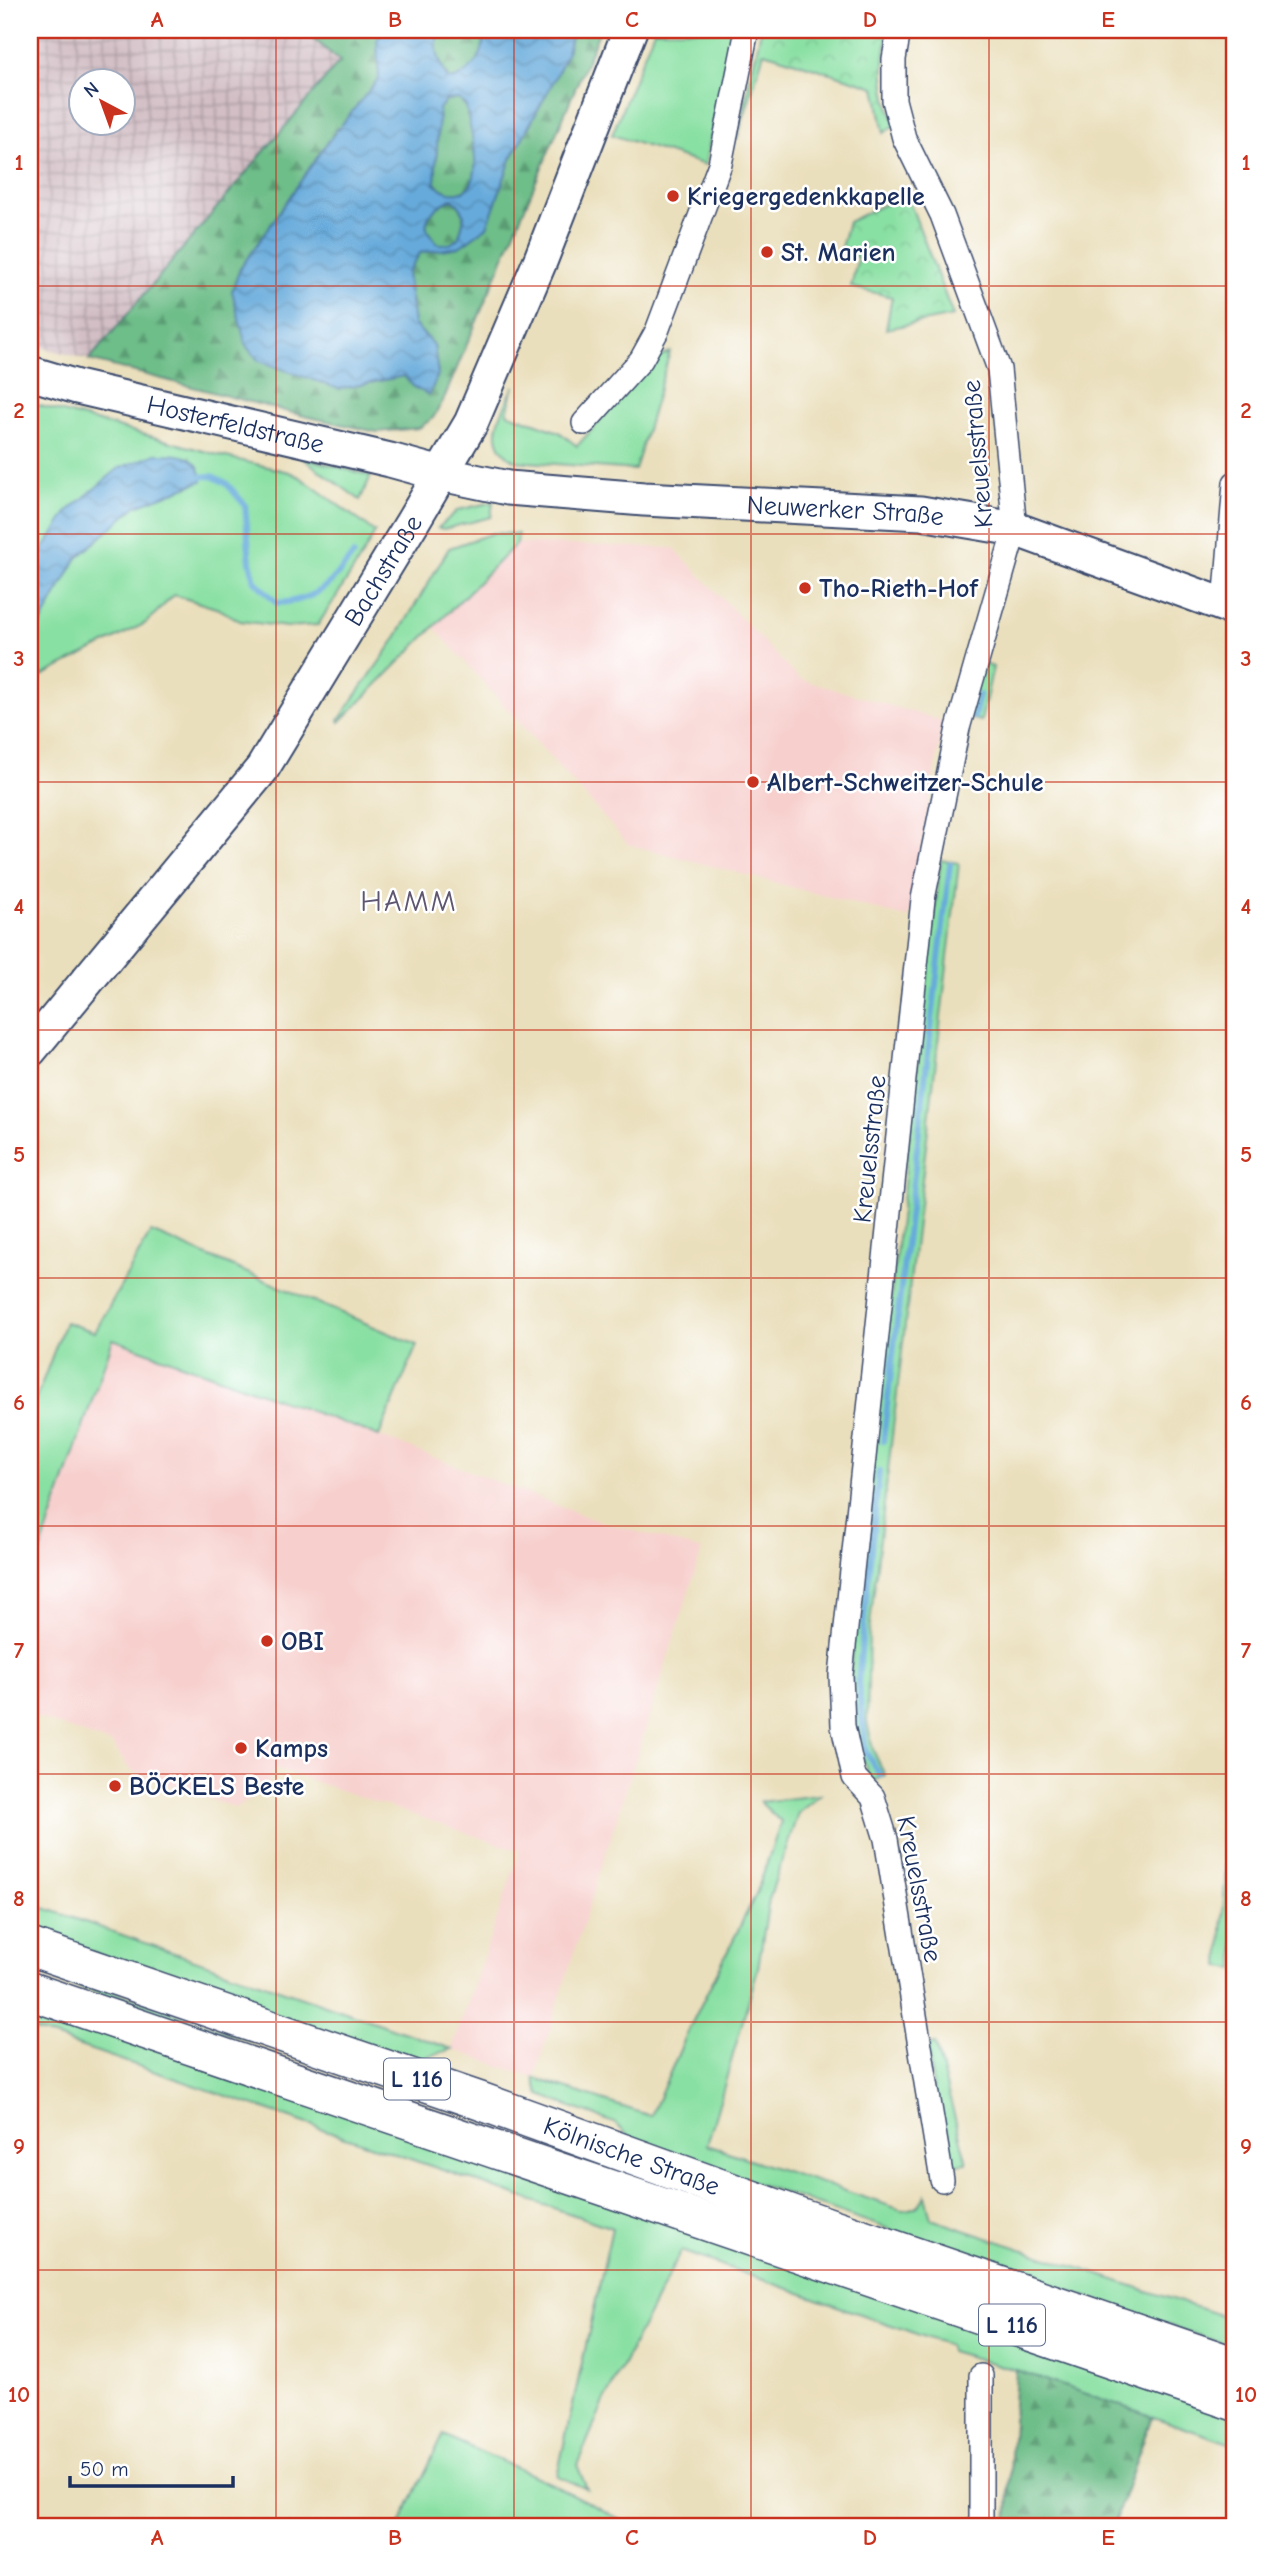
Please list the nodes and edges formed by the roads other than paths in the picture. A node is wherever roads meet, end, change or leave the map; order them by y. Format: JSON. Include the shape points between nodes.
{"nodes":[{"id":1,"x":630,"y":30,"type":"edge"},
{"id":2,"x":747,"y":30,"type":"edge"},
{"id":3,"x":900,"y":30,"type":"edge"},
{"id":4,"x":30,"y":373,"type":"edge"},
{"id":5,"x":584,"y":423,"type":"dead end"},
{"id":6,"x":441,"y":474,"type":"junction"},
{"id":7,"x":1235,"y":483,"type":"edge"},
{"id":8,"x":1016,"y":529,"type":"junction"},
{"id":9,"x":1230,"y":607,"type":"edge"},
{"id":10,"x":30,"y":1050,"type":"edge"},
{"id":11,"x":30,"y":1947,"type":"edge"},
{"id":12,"x":30,"y":1991,"type":"edge"},
{"id":13,"x":942,"y":2180,"type":"dead end"},
{"id":14,"x":1235,"y":2366,"type":"edge"},
{"id":15,"x":981,"y":2375,"type":"dead end"},
{"id":16,"x":1235,"y":2402,"type":"edge"},
{"id":17,"x":981,"y":2526,"type":"edge"}],
"edges":[{"from":1,"to":6,"type":"street","name":"Bachstraße","via":[[471,423]]},
{"from":2,"to":5,"type":"street","via":[[720,164],[657,331],[642,360]]},
{"from":3,"to":8,"type":"street","name":"Kreuelsstraße","via":[[894,59],[894,100],[904,138],[942,215],[999,369]]},
{"from":4,"to":6,"type":"street","name":"Hosterfeldstraße"},
{"from":6,"to":8,"type":"street","name":"Neuwerker Straße","via":[[508,488],[922,513]]},
{"from":6,"to":10,"type":"street","name":"Bachstraße","via":[[262,769]]},
{"from":7,"to":9,"type":"street"},
{"from":8,"to":9,"type":"street","name":"Neuwerker Straße"},
{"from":8,"to":13,"type":"street","name":"Kreuelsstraße","via":[[958,728],[923,899],[841,1675],[843,1726],[854,1777],[873,1797],[887,1839]]},
{"from":11,"to":14,"type":"main road","name":"Kölnische Straße","number":"L 116"},
{"from":12,"to":16,"type":"main road","name":"Kölnische Straße","number":"L 116"},
{"from":15,"to":17,"type":"street"}]}
